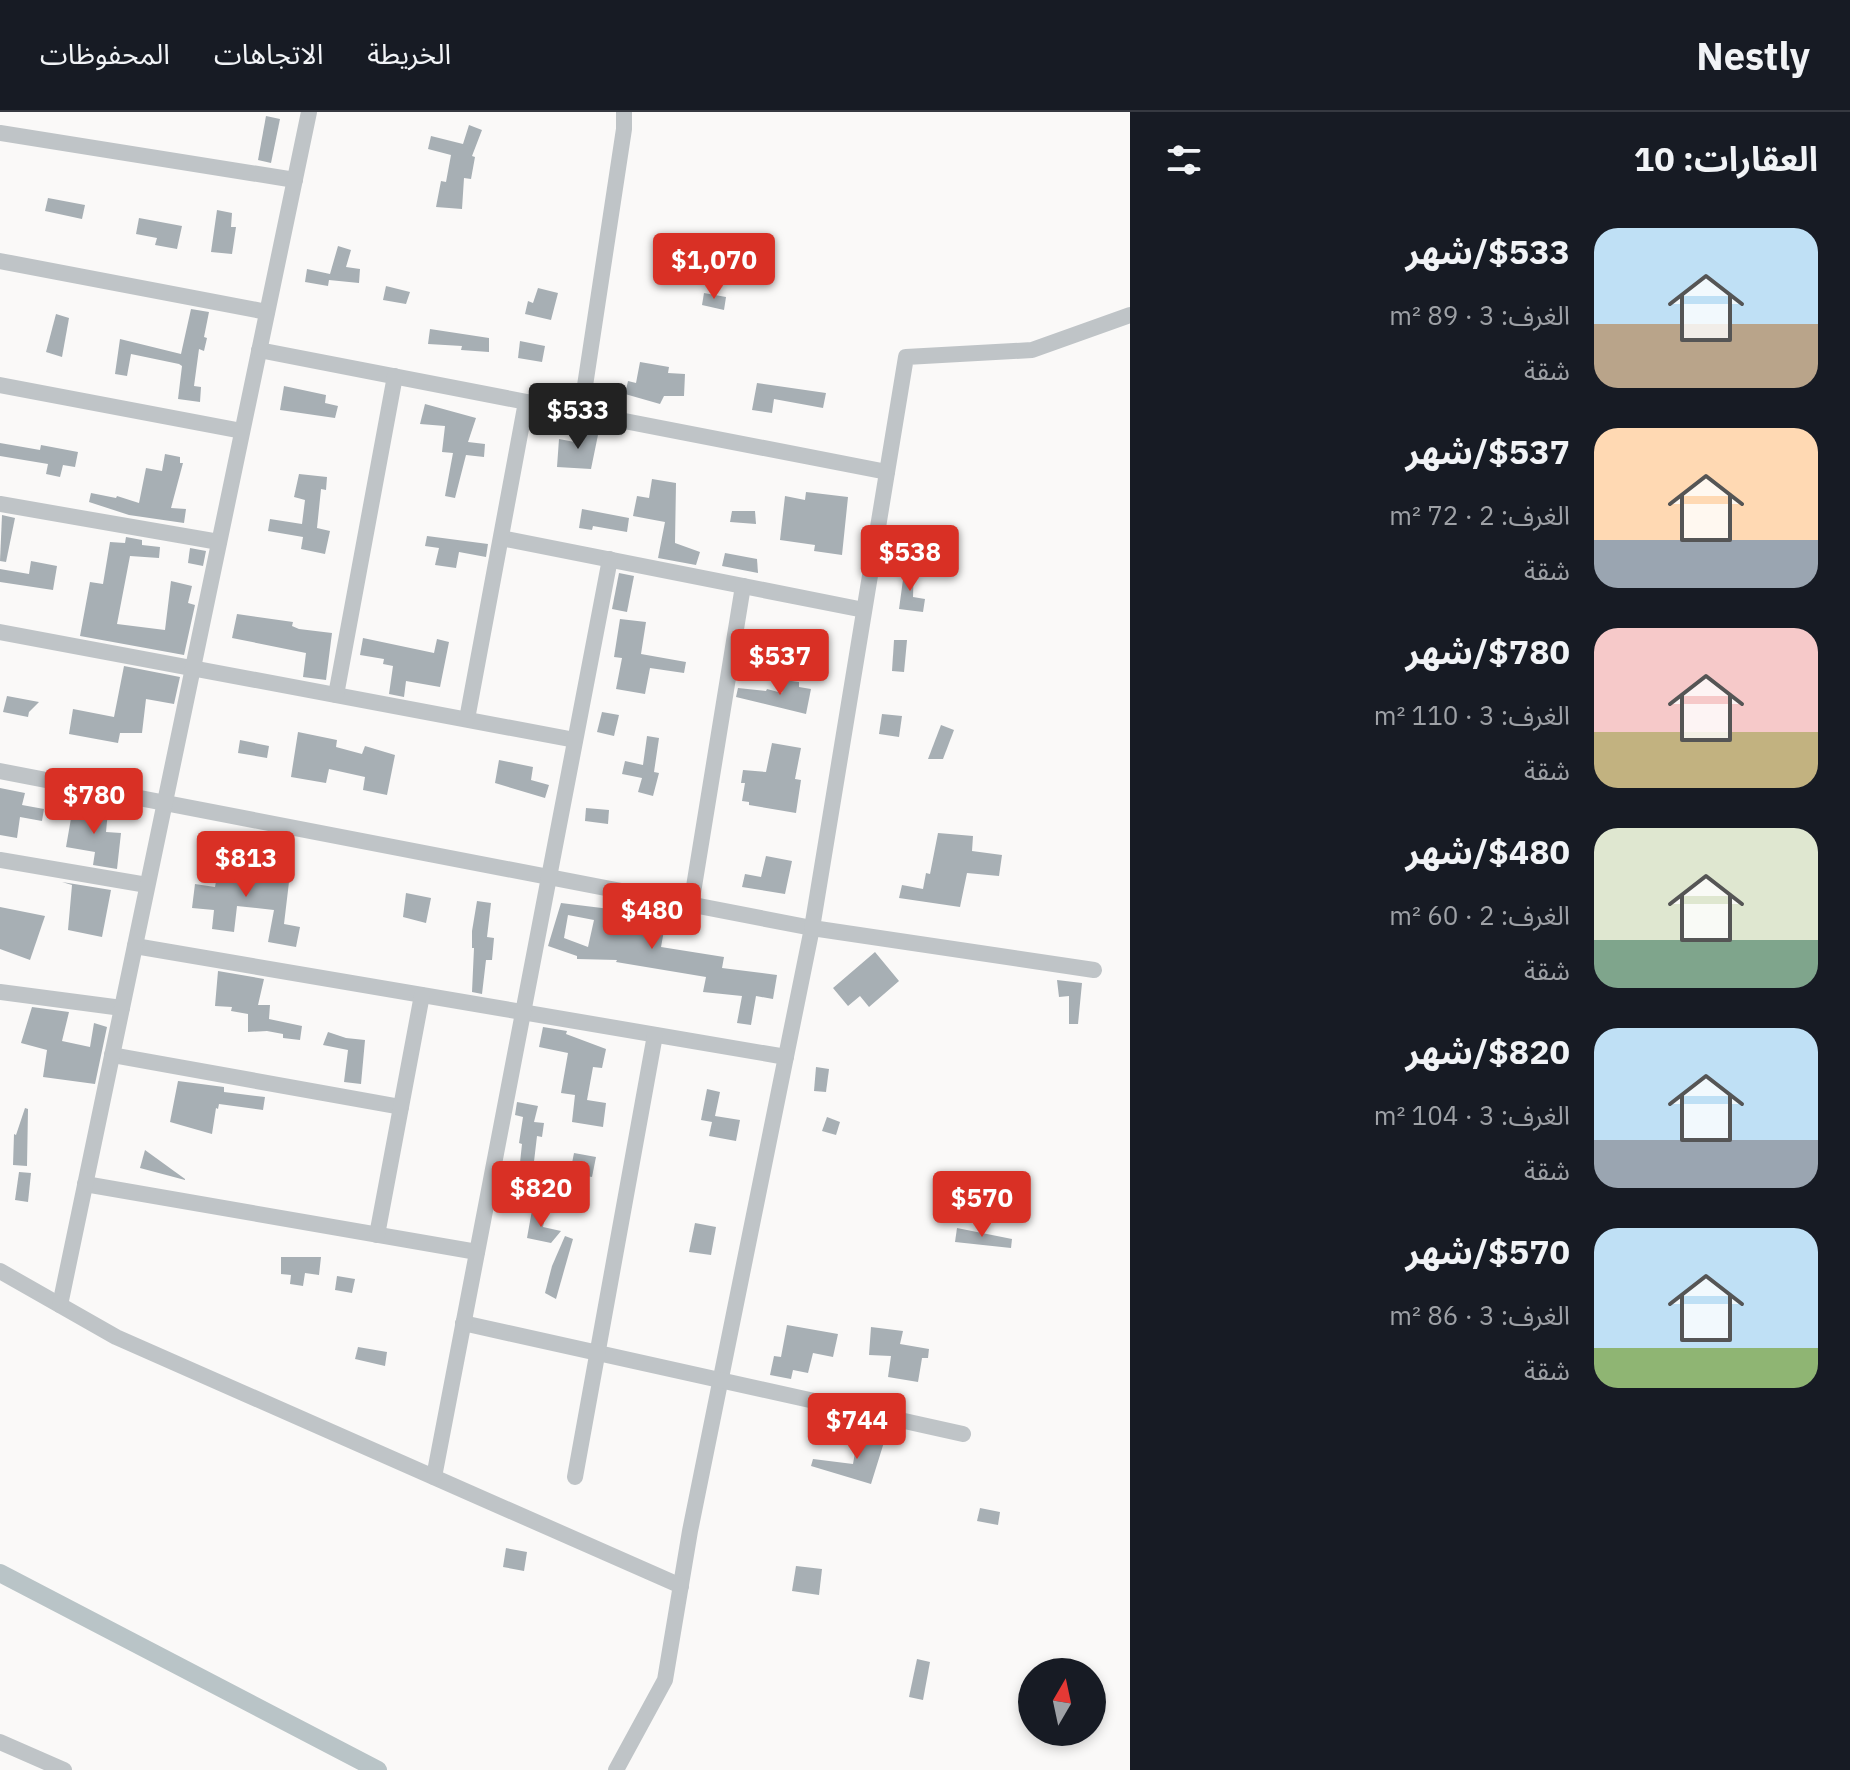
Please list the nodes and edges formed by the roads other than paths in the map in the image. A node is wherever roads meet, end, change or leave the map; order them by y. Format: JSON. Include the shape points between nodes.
{"nodes":[{"id":1,"x":309,"y":112,"type":"edge"},
{"id":2,"x":624,"y":112,"type":"edge"},
{"id":3,"x":0,"y":133,"type":"edge"},
{"id":4,"x":295,"y":180,"type":"junction"},
{"id":5,"x":0,"y":261,"type":"edge"},
{"id":6,"x":267,"y":312,"type":"junction"},
{"id":7,"x":1130,"y":315,"type":"edge"},
{"id":8,"x":259,"y":350,"type":"junction"},
{"id":9,"x":395,"y":376,"type":"junction"},
{"id":10,"x":0,"y":385,"type":"edge"},
{"id":11,"x":526,"y":402,"type":"junction"},
{"id":12,"x":581,"y":412,"type":"junction"},
{"id":13,"x":242,"y":431,"type":"junction"},
{"id":14,"x":887,"y":472,"type":"junction"},
{"id":15,"x":0,"y":504,"type":"edge"},
{"id":16,"x":501,"y":538,"type":"junction"},
{"id":17,"x":219,"y":542,"type":"junction"},
{"id":18,"x":610,"y":559,"type":"junction"},
{"id":19,"x":743,"y":586,"type":"junction"},
{"id":20,"x":864,"y":610,"type":"junction"},
{"id":21,"x":0,"y":632,"type":"edge"},
{"id":22,"x":193,"y":668,"type":"junction"},
{"id":23,"x":336,"y":695,"type":"junction"},
{"id":24,"x":467,"y":719,"type":"junction"},
{"id":25,"x":575,"y":740,"type":"junction"},
{"id":26,"x":0,"y":771,"type":"edge"},
{"id":27,"x":165,"y":803,"type":"junction"},
{"id":28,"x":0,"y":860,"type":"edge"},
{"id":29,"x":549,"y":877,"type":"junction"},
{"id":30,"x":147,"y":885,"type":"junction"},
{"id":31,"x":691,"y":905,"type":"junction"},
{"id":32,"x":812,"y":928,"type":"junction"},
{"id":33,"x":135,"y":946,"type":"junction"},
{"id":34,"x":1094,"y":970,"type":"dead end"},
{"id":35,"x":0,"y":992,"type":"edge"},
{"id":36,"x":422,"y":995,"type":"junction"},
{"id":37,"x":122,"y":1008,"type":"junction"},
{"id":38,"x":523,"y":1012,"type":"junction"},
{"id":39,"x":655,"y":1035,"type":"junction"},
{"id":40,"x":112,"y":1055,"type":"junction"},
{"id":41,"x":786,"y":1057,"type":"junction"},
{"id":42,"x":401,"y":1107,"type":"junction"},
{"id":43,"x":85,"y":1184,"type":"junction"},
{"id":44,"x":377,"y":1235,"type":"junction"},
{"id":45,"x":477,"y":1252,"type":"junction"},
{"id":46,"x":0,"y":1271,"type":"edge"},
{"id":47,"x":60,"y":1305,"type":"junction"},
{"id":48,"x":463,"y":1323,"type":"junction"},
{"id":49,"x":597,"y":1353,"type":"junction"},
{"id":50,"x":720,"y":1380,"type":"junction"},
{"id":51,"x":963,"y":1434,"type":"dead end"},
{"id":52,"x":434,"y":1477,"type":"junction"},
{"id":53,"x":575,"y":1477,"type":"dead end"},
{"id":54,"x":681,"y":1586,"type":"junction"},
{"id":55,"x":0,"y":1742,"type":"edge"},
{"id":56,"x":46,"y":1766,"type":"edge"},
{"id":57,"x":64,"y":1770,"type":"edge"},
{"id":58,"x":616,"y":1770,"type":"edge"}],
"edges":[{"from":1,"to":4,"type":"street"},
{"from":2,"to":12,"type":"street"},
{"from":3,"to":4,"type":"street"},
{"from":4,"to":6,"type":"street"},
{"from":5,"to":6,"type":"street"},
{"from":6,"to":8,"type":"street"},
{"from":7,"to":14,"type":"street","via":[[1032,350],[906,357]]},
{"from":8,"to":9,"type":"street"},
{"from":8,"to":13,"type":"street"},
{"from":9,"to":11,"type":"street"},
{"from":9,"to":23,"type":"street"},
{"from":10,"to":13,"type":"street"},
{"from":11,"to":12,"type":"street"},
{"from":11,"to":16,"type":"street"},
{"from":12,"to":14,"type":"street"},
{"from":13,"to":17,"type":"street"},
{"from":14,"to":20,"type":"street"},
{"from":15,"to":17,"type":"street"},
{"from":16,"to":18,"type":"street"},
{"from":16,"to":24,"type":"street"},
{"from":17,"to":22,"type":"street"},
{"from":18,"to":19,"type":"street"},
{"from":18,"to":25,"type":"street"},
{"from":19,"to":20,"type":"street"},
{"from":19,"to":31,"type":"street"},
{"from":20,"to":32,"type":"street"},
{"from":21,"to":22,"type":"street"},
{"from":22,"to":23,"type":"street"},
{"from":22,"to":27,"type":"street"},
{"from":23,"to":24,"type":"street"},
{"from":24,"to":25,"type":"street"},
{"from":25,"to":29,"type":"street"},
{"from":26,"to":27,"type":"street"},
{"from":27,"to":29,"type":"street"},
{"from":27,"to":30,"type":"street"},
{"from":28,"to":30,"type":"street"},
{"from":29,"to":31,"type":"street"},
{"from":29,"to":38,"type":"street"},
{"from":30,"to":33,"type":"street"},
{"from":31,"to":32,"type":"street"},
{"from":32,"to":34,"type":"street"},
{"from":32,"to":41,"type":"street"},
{"from":33,"to":36,"type":"street"},
{"from":33,"to":37,"type":"street"},
{"from":35,"to":37,"type":"street"},
{"from":36,"to":38,"type":"street"},
{"from":36,"to":42,"type":"street"},
{"from":37,"to":40,"type":"street"},
{"from":38,"to":39,"type":"street"},
{"from":38,"to":45,"type":"street"},
{"from":39,"to":41,"type":"street"},
{"from":39,"to":49,"type":"street"},
{"from":40,"to":42,"type":"street"},
{"from":40,"to":43,"type":"street"},
{"from":41,"to":50,"type":"street"},
{"from":42,"to":44,"type":"street"},
{"from":43,"to":44,"type":"street"},
{"from":43,"to":47,"type":"street"},
{"from":44,"to":45,"type":"street"},
{"from":45,"to":48,"type":"street"},
{"from":46,"to":47,"type":"street"},
{"from":47,"to":52,"type":"street","via":[[116,1337]]},
{"from":48,"to":49,"type":"street"},
{"from":48,"to":52,"type":"street"},
{"from":49,"to":50,"type":"street"},
{"from":49,"to":53,"type":"street"},
{"from":50,"to":51,"type":"street"},
{"from":50,"to":54,"type":"street"},
{"from":52,"to":54,"type":"street"},
{"from":54,"to":58,"type":"street","via":[[665,1680]]},
{"from":55,"to":56,"type":"street"},
{"from":56,"to":57,"type":"street"}]}
